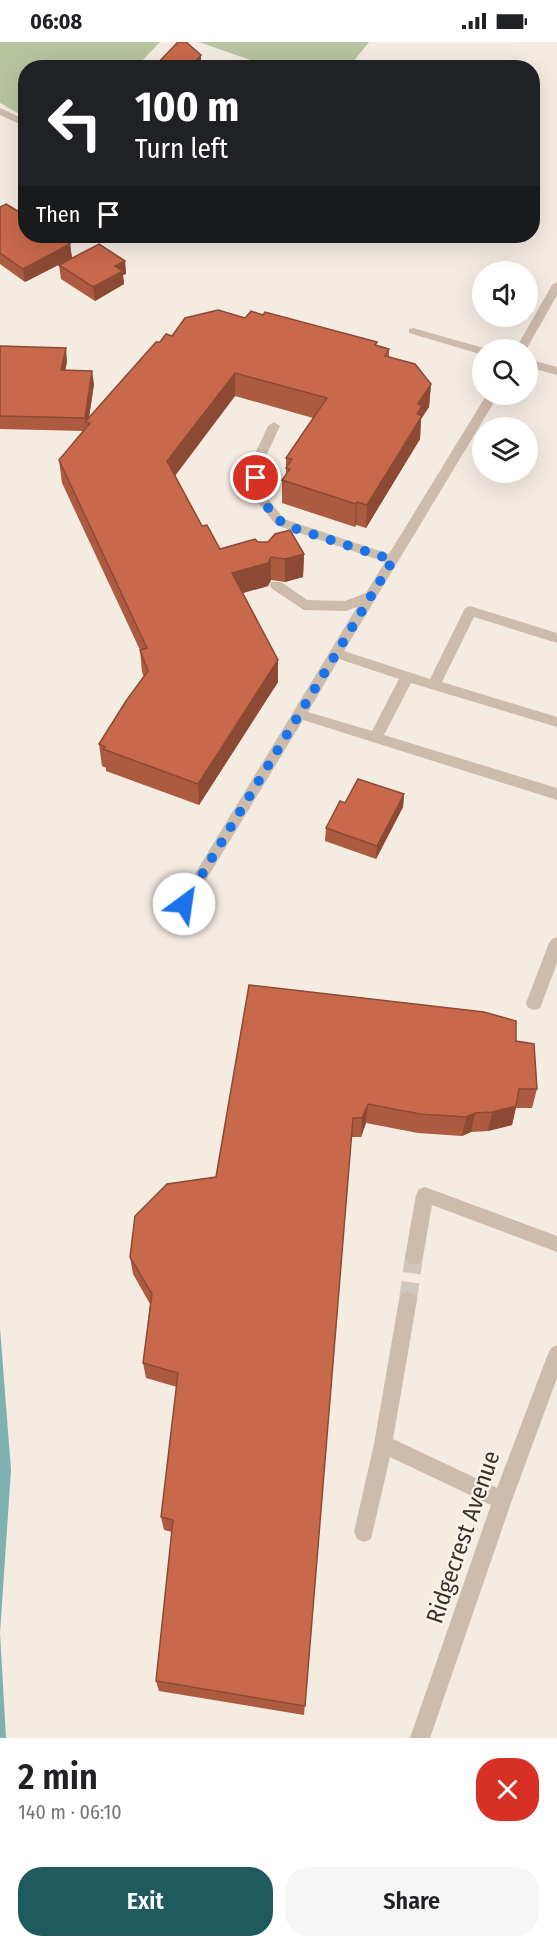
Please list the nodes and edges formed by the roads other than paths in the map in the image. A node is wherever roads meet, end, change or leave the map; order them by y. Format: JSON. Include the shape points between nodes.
{"nodes":[{"id":1,"x":0,"y":111,"type":"edge"},
{"id":2,"x":18,"y":120,"type":"edge"},
{"id":3,"x":557,"y":285,"type":"edge"},
{"id":4,"x":413,"y":331,"type":"dead end"},
{"id":5,"x":526,"y":339,"type":"edge"},
{"id":6,"x":472,"y":348,"type":"edge"},
{"id":7,"x":538,"y":366,"type":"edge"},
{"id":8,"x":557,"y":371,"type":"edge"},
{"id":9,"x":486,"y":405,"type":"edge"},
{"id":10,"x":274,"y":426,"type":"dead end"},
{"id":11,"x":393,"y":560,"type":"junction"},
{"id":12,"x":276,"y":585,"type":"edge"},
{"id":13,"x":371,"y":596,"type":"junction"},
{"id":14,"x":557,"y":638,"type":"edge"},
{"id":15,"x":336,"y":653,"type":"junction"},
{"id":16,"x":407,"y":676,"type":"junction"},
{"id":17,"x":434,"y":685,"type":"junction"},
{"id":18,"x":299,"y":714,"type":"junction"},
{"id":19,"x":557,"y":722,"type":"edge"},
{"id":20,"x":375,"y":738,"type":"junction"},
{"id":21,"x":557,"y":794,"type":"edge"},
{"id":22,"x":184,"y":904,"type":"dead end"},
{"id":23,"x":557,"y":943,"type":"edge"},
{"id":24,"x":534,"y":1003,"type":"dead end"},
{"id":25,"x":557,"y":1244,"type":"edge"},
{"id":26,"x":414,"y":1257,"type":"tunnel mouth"},
{"id":27,"x":408,"y":1300,"type":"tunnel mouth"},
{"id":28,"x":557,"y":1354,"type":"edge"},
{"id":29,"x":383,"y":1444,"type":"junction"},
{"id":30,"x":502,"y":1500,"type":"junction"},
{"id":31,"x":364,"y":1532,"type":"dead end"},
{"id":32,"x":420,"y":1738,"type":"edge"}],
"edges":[{"from":1,"to":2,"type":"street"},
{"from":3,"to":5,"type":"street"},
{"from":4,"to":6,"type":"street"},
{"from":7,"to":8,"type":"street"},
{"from":9,"to":11,"type":"street"},
{"from":10,"to":11,"type":"street","via":[[259,458],[256,478],[259,496],[284,530]]},
{"from":11,"to":13,"type":"street"},
{"from":12,"to":13,"type":"street","via":[[304,604],[346,606]]},
{"from":13,"to":15,"type":"street"},
{"from":14,"to":17,"type":"street","via":[[470,611]]},
{"from":15,"to":16,"type":"street"},
{"from":15,"to":18,"type":"street"},
{"from":16,"to":17,"type":"street"},
{"from":16,"to":20,"type":"street"},
{"from":17,"to":19,"type":"street"},
{"from":18,"to":20,"type":"street"},
{"from":18,"to":22,"type":"street"},
{"from":20,"to":21,"type":"street"},
{"from":23,"to":24,"type":"street"},
{"from":25,"to":26,"type":"street","via":[[424,1196]]},
{"from":27,"to":29,"type":"street"},
{"from":28,"to":30,"type":"street","name":"Ridgecrest Avenue"},
{"from":29,"to":30,"type":"street"},
{"from":29,"to":31,"type":"street"},
{"from":30,"to":32,"type":"street","name":"Ridgecrest Avenue"}]}
